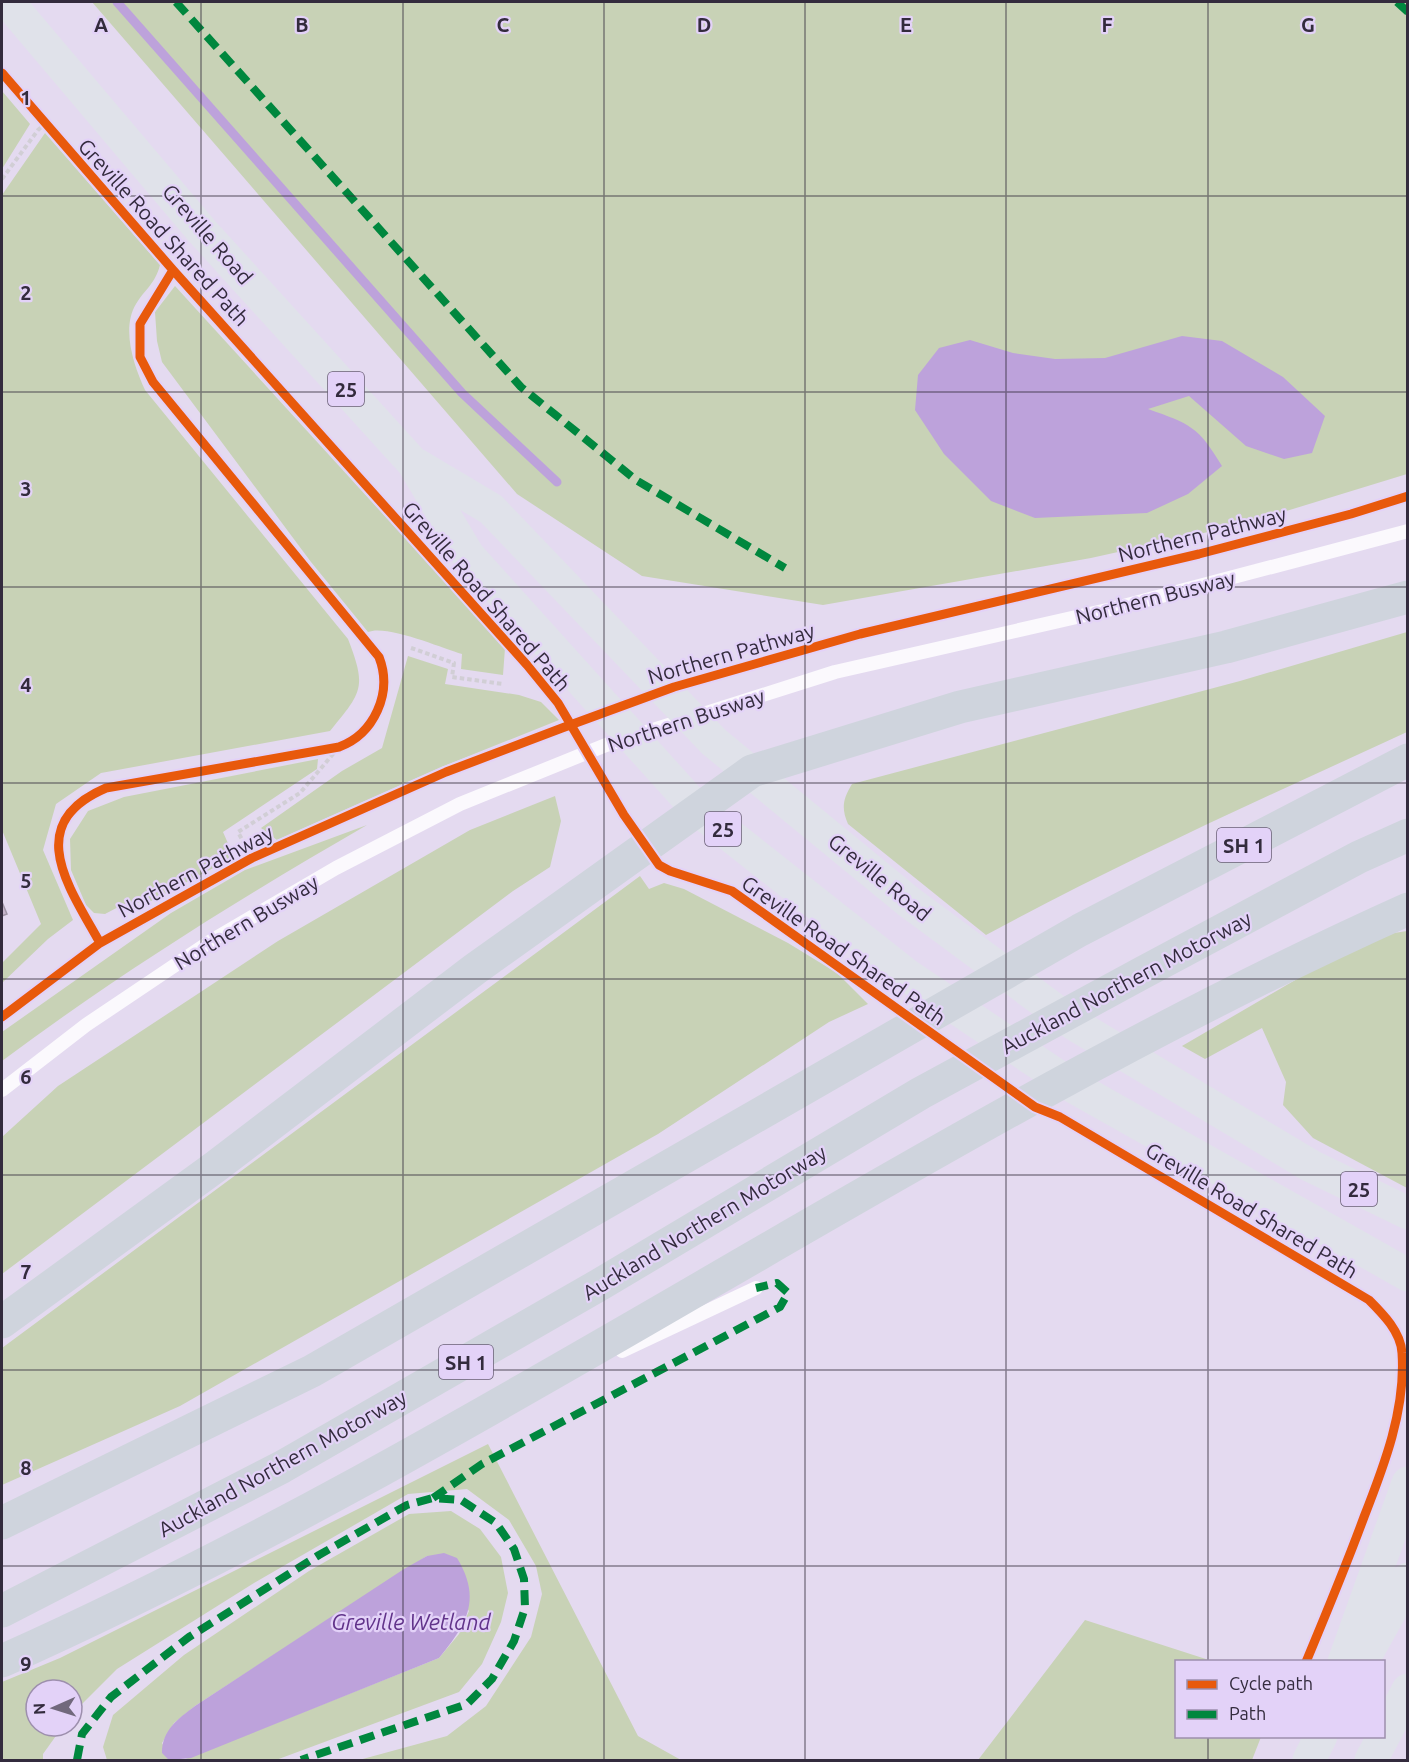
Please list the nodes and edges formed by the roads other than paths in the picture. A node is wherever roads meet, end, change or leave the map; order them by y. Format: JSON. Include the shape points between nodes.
{"nodes":[{"id":1,"x":8,"y":2,"type":"edge"},
{"id":2,"x":412,"y":463,"type":"junction"},
{"id":3,"x":1407,"y":531,"type":"edge"},
{"id":4,"x":1407,"y":597,"type":"edge"},
{"id":5,"x":1407,"y":760,"type":"edge"},
{"id":6,"x":752,"y":771,"type":"junction"},
{"id":7,"x":698,"y":810,"type":"junction"},
{"id":8,"x":1407,"y":835,"type":"edge"},
{"id":9,"x":1407,"y":909,"type":"edge"},
{"id":10,"x":2,"y":1090,"type":"edge"},
{"id":11,"x":1407,"y":1213,"type":"edge"},
{"id":12,"x":1404,"y":1277,"type":"edge"},
{"id":13,"x":756,"y":1287,"type":"dead end"},
{"id":14,"x":2,"y":1322,"type":"edge"},
{"id":15,"x":470,"y":1422,"type":"junction"},
{"id":16,"x":1407,"y":1483,"type":"edge"},
{"id":17,"x":2,"y":1523,"type":"edge"},
{"id":18,"x":1407,"y":1579,"type":"edge"},
{"id":19,"x":2,"y":1611,"type":"edge"},
{"id":20,"x":1345,"y":1660,"type":"edge"},
{"id":21,"x":1363,"y":1660,"type":"edge"},
{"id":22,"x":2,"y":1661,"type":"edge"},
{"id":23,"x":1407,"y":1690,"type":"edge"},
{"id":24,"x":1385,"y":1733,"type":"edge"},
{"id":25,"x":1383,"y":1738,"type":"edge"},
{"id":26,"x":1371,"y":1761,"type":"edge"}],
"edges":[{"from":1,"to":2,"type":"main road","name":"Greville Road","number":"25","via":[[202,231]]},
{"from":2,"to":6,"type":"main road","name":"Greville Road","number":"25","via":[[491,509],[714,742]]},
{"from":2,"to":7,"type":"main road","name":"Greville Road","number":"25","via":[[468,555]]},
{"from":3,"to":10,"type":"lane","name":"Northern Busway","via":[[1116,608],[835,672],[606,745],[460,804],[336,868],[211,941],[86,1024]]},
{"from":4,"to":6,"type":"highway","via":[[1226,646],[960,707]]},
{"from":5,"to":17,"type":"highway","number":"SH 1","via":[[1080,930],[312,1371]]},
{"from":6,"to":7,"type":"highway"},
{"from":6,"to":11,"type":"main road","name":"Greville Road","number":"25","via":[[909,902],[1074,1024],[1311,1166]]},
{"from":7,"to":12,"type":"main road","name":"Greville Road","number":"25","via":[[908,975],[1074,1087]]},
{"from":7,"to":14,"type":"highway","via":[[476,969]]},
{"from":8,"to":19,"type":"highway","name":"Auckland Northern Motorway","number":"SH 1","via":[[1142,972],[921,1093],[599,1285],[282,1467]]},
{"from":9,"to":15,"type":"highway","via":[[1197,1011],[971,1132]]},
{"from":13,"to":15,"type":"lane"},
{"from":15,"to":22,"type":"highway","via":[[96,1619]]},
{"from":16,"to":20,"type":"main road"},
{"from":18,"to":21,"type":"main road"},
{"from":23,"to":24,"type":"main road"},
{"from":25,"to":26,"type":"main road"}]}
